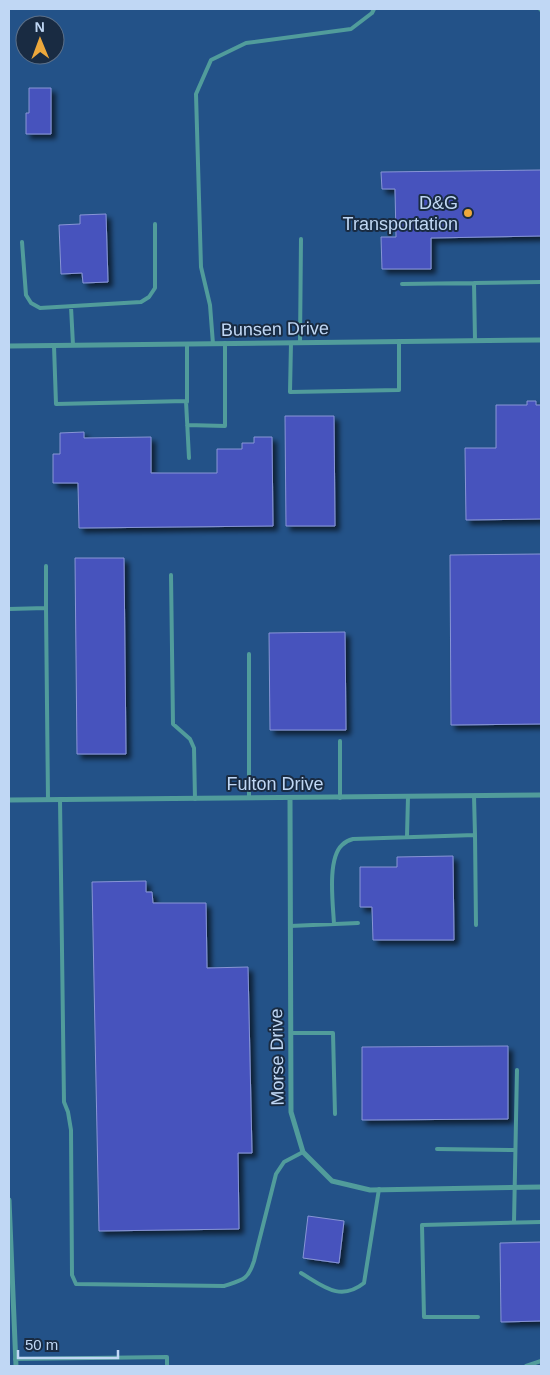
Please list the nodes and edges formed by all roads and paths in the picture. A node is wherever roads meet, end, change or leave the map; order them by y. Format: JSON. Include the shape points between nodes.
{"nodes":[{"id":1,"x":374,"y":9,"type":"edge"},
{"id":2,"x":155,"y":224,"type":"dead end"},
{"id":3,"x":301,"y":239,"type":"dead end"},
{"id":4,"x":22,"y":242,"type":"dead end"},
{"id":5,"x":541,"y":282,"type":"edge"},
{"id":6,"x":474,"y":283,"type":"junction"},
{"id":7,"x":402,"y":284,"type":"dead end"},
{"id":8,"x":71,"y":307,"type":"junction"},
{"id":9,"x":475,"y":340,"type":"junction"},
{"id":10,"x":541,"y":340,"type":"edge"},
{"id":11,"x":400,"y":341,"type":"junction"},
{"id":12,"x":291,"y":343,"type":"junction"},
{"id":13,"x":300,"y":343,"type":"junction"},
{"id":14,"x":186,"y":344,"type":"junction"},
{"id":15,"x":213,"y":344,"type":"junction"},
{"id":16,"x":225,"y":344,"type":"junction"},
{"id":17,"x":9,"y":346,"type":"edge"},
{"id":18,"x":54,"y":346,"type":"junction"},
{"id":19,"x":73,"y":346,"type":"junction"},
{"id":20,"x":187,"y":404,"type":"junction"},
{"id":21,"x":188,"y":425,"type":"junction"},
{"id":22,"x":189,"y":458,"type":"dead end"},
{"id":23,"x":46,"y":566,"type":"dead end"},
{"id":24,"x":171,"y":575,"type":"dead end"},
{"id":25,"x":46,"y":608,"type":"junction"},
{"id":26,"x":9,"y":609,"type":"edge"},
{"id":27,"x":249,"y":654,"type":"dead end"},
{"id":28,"x":340,"y":741,"type":"dead end"},
{"id":29,"x":541,"y":795,"type":"edge"},
{"id":30,"x":474,"y":796,"type":"junction"},
{"id":31,"x":408,"y":797,"type":"junction"},
{"id":32,"x":250,"y":798,"type":"junction"},
{"id":33,"x":290,"y":798,"type":"junction"},
{"id":34,"x":340,"y":798,"type":"junction"},
{"id":35,"x":60,"y":799,"type":"junction"},
{"id":36,"x":195,"y":799,"type":"junction"},
{"id":37,"x":9,"y":800,"type":"edge"},
{"id":38,"x":48,"y":800,"type":"junction"},
{"id":39,"x":475,"y":835,"type":"junction"},
{"id":40,"x":407,"y":836,"type":"junction"},
{"id":41,"x":358,"y":923,"type":"dead end"},
{"id":42,"x":334,"y":924,"type":"junction"},
{"id":43,"x":476,"y":925,"type":"dead end"},
{"id":44,"x":290,"y":926,"type":"junction"},
{"id":45,"x":291,"y":1033,"type":"junction"},
{"id":46,"x":517,"y":1070,"type":"dead end"},
{"id":47,"x":335,"y":1114,"type":"dead end"},
{"id":48,"x":437,"y":1150,"type":"dead end"},
{"id":49,"x":515,"y":1150,"type":"junction"},
{"id":50,"x":303,"y":1152,"type":"junction"},
{"id":51,"x":541,"y":1187,"type":"edge"},
{"id":52,"x":514,"y":1188,"type":"junction"},
{"id":53,"x":379,"y":1189,"type":"junction"},
{"id":54,"x":9,"y":1200,"type":"edge"},
{"id":55,"x":514,"y":1222,"type":"junction"},
{"id":56,"x":541,"y":1222,"type":"edge"},
{"id":57,"x":301,"y":1273,"type":"dead end"},
{"id":58,"x":11,"y":1302,"type":"edge"},
{"id":59,"x":478,"y":1317,"type":"dead end"},
{"id":60,"x":15,"y":1359,"type":"junction"},
{"id":61,"x":541,"y":1361,"type":"edge"},
{"id":62,"x":16,"y":1366,"type":"edge"},
{"id":63,"x":167,"y":1366,"type":"edge"},
{"id":64,"x":526,"y":1366,"type":"edge"}],
"edges":[{"from":1,"to":15,"type":"lane","via":[[352,29],[246,43],[211,60],[196,94],[201,267],[210,305]]},
{"from":2,"to":8,"type":"lane","via":[[155,288],[149,298],[141,302]]},
{"from":3,"to":13,"type":"lane"},
{"from":4,"to":8,"type":"lane","via":[[26,294],[31,303],[40,308]]},
{"from":5,"to":6,"type":"lane"},
{"from":6,"to":7,"type":"lane"},
{"from":6,"to":9,"type":"lane"},
{"from":8,"to":19,"type":"lane"},
{"from":9,"to":10,"type":"street","name":"Bunsen Drive"},
{"from":9,"to":11,"type":"street","name":"Bunsen Drive"},
{"from":11,"to":12,"type":"lane","via":[[399,390],[290,392]]},
{"from":11,"to":13,"type":"street","name":"Bunsen Drive"},
{"from":12,"to":13,"type":"street","name":"Bunsen Drive"},
{"from":12,"to":16,"type":"street","name":"Bunsen Drive"},
{"from":14,"to":15,"type":"street","name":"Bunsen Drive"},
{"from":14,"to":19,"type":"street","name":"Bunsen Drive"},
{"from":14,"to":20,"type":"lane"},
{"from":15,"to":16,"type":"street","name":"Bunsen Drive"},
{"from":16,"to":21,"type":"lane","via":[[225,426]]},
{"from":17,"to":18,"type":"street","name":"Bunsen Drive"},
{"from":18,"to":19,"type":"street","name":"Bunsen Drive"},
{"from":18,"to":20,"type":"lane","via":[[56,404],[186,401]]},
{"from":20,"to":21,"type":"lane"},
{"from":21,"to":22,"type":"lane"},
{"from":23,"to":25,"type":"lane"},
{"from":24,"to":36,"type":"lane","via":[[174,724],[190,738],[194,748]]},
{"from":25,"to":26,"type":"lane"},
{"from":25,"to":38,"type":"lane"},
{"from":27,"to":32,"type":"lane"},
{"from":28,"to":34,"type":"lane"},
{"from":29,"to":30,"type":"street","name":"Fulton Drive"},
{"from":30,"to":31,"type":"street","name":"Fulton Drive"},
{"from":30,"to":39,"type":"lane"},
{"from":31,"to":34,"type":"street","name":"Fulton Drive"},
{"from":31,"to":40,"type":"lane"},
{"from":32,"to":33,"type":"street","name":"Fulton Drive"},
{"from":32,"to":36,"type":"street","name":"Fulton Drive"},
{"from":33,"to":34,"type":"street","name":"Fulton Drive"},
{"from":33,"to":44,"type":"street","name":"Morse Drive"},
{"from":35,"to":36,"type":"street","name":"Fulton Drive"},
{"from":35,"to":38,"type":"street","name":"Fulton Drive"},
{"from":35,"to":50,"type":"lane","via":[[64,1102],[71,1130],[72,1275],[76,1284],[224,1286],[240,1281],[250,1274],[276,1174],[284,1162]]},
{"from":37,"to":38,"type":"street","name":"Fulton Drive"},
{"from":39,"to":40,"type":"lane"},
{"from":39,"to":43,"type":"lane"},
{"from":40,"to":42,"type":"lane","via":[[353,838],[342,845],[333,865]]},
{"from":41,"to":42,"type":"lane"},
{"from":42,"to":44,"type":"lane"},
{"from":44,"to":45,"type":"street","name":"Morse Drive"},
{"from":45,"to":47,"type":"lane","via":[[333,1033]]},
{"from":45,"to":50,"type":"street","name":"Morse Drive","via":[[291,1112]]},
{"from":46,"to":49,"type":"lane"},
{"from":48,"to":49,"type":"lane"},
{"from":49,"to":52,"type":"lane"},
{"from":50,"to":53,"type":"street","name":"Morse Drive","via":[[332,1180],[370,1190]]},
{"from":51,"to":52,"type":"street","name":"Morse Drive"},
{"from":52,"to":53,"type":"street","name":"Morse Drive"},
{"from":52,"to":55,"type":"lane"},
{"from":53,"to":57,"type":"lane","via":[[364,1282],[352,1290],[338,1292]]},
{"from":54,"to":58,"type":"street"},
{"from":55,"to":56,"type":"lane"},
{"from":55,"to":59,"type":"lane","via":[[422,1225],[424,1317]]},
{"from":58,"to":60,"type":"street"},
{"from":60,"to":62,"type":"street"},
{"from":60,"to":63,"type":"lane","via":[[167,1357]]},
{"from":61,"to":64,"type":"lane"}]}
